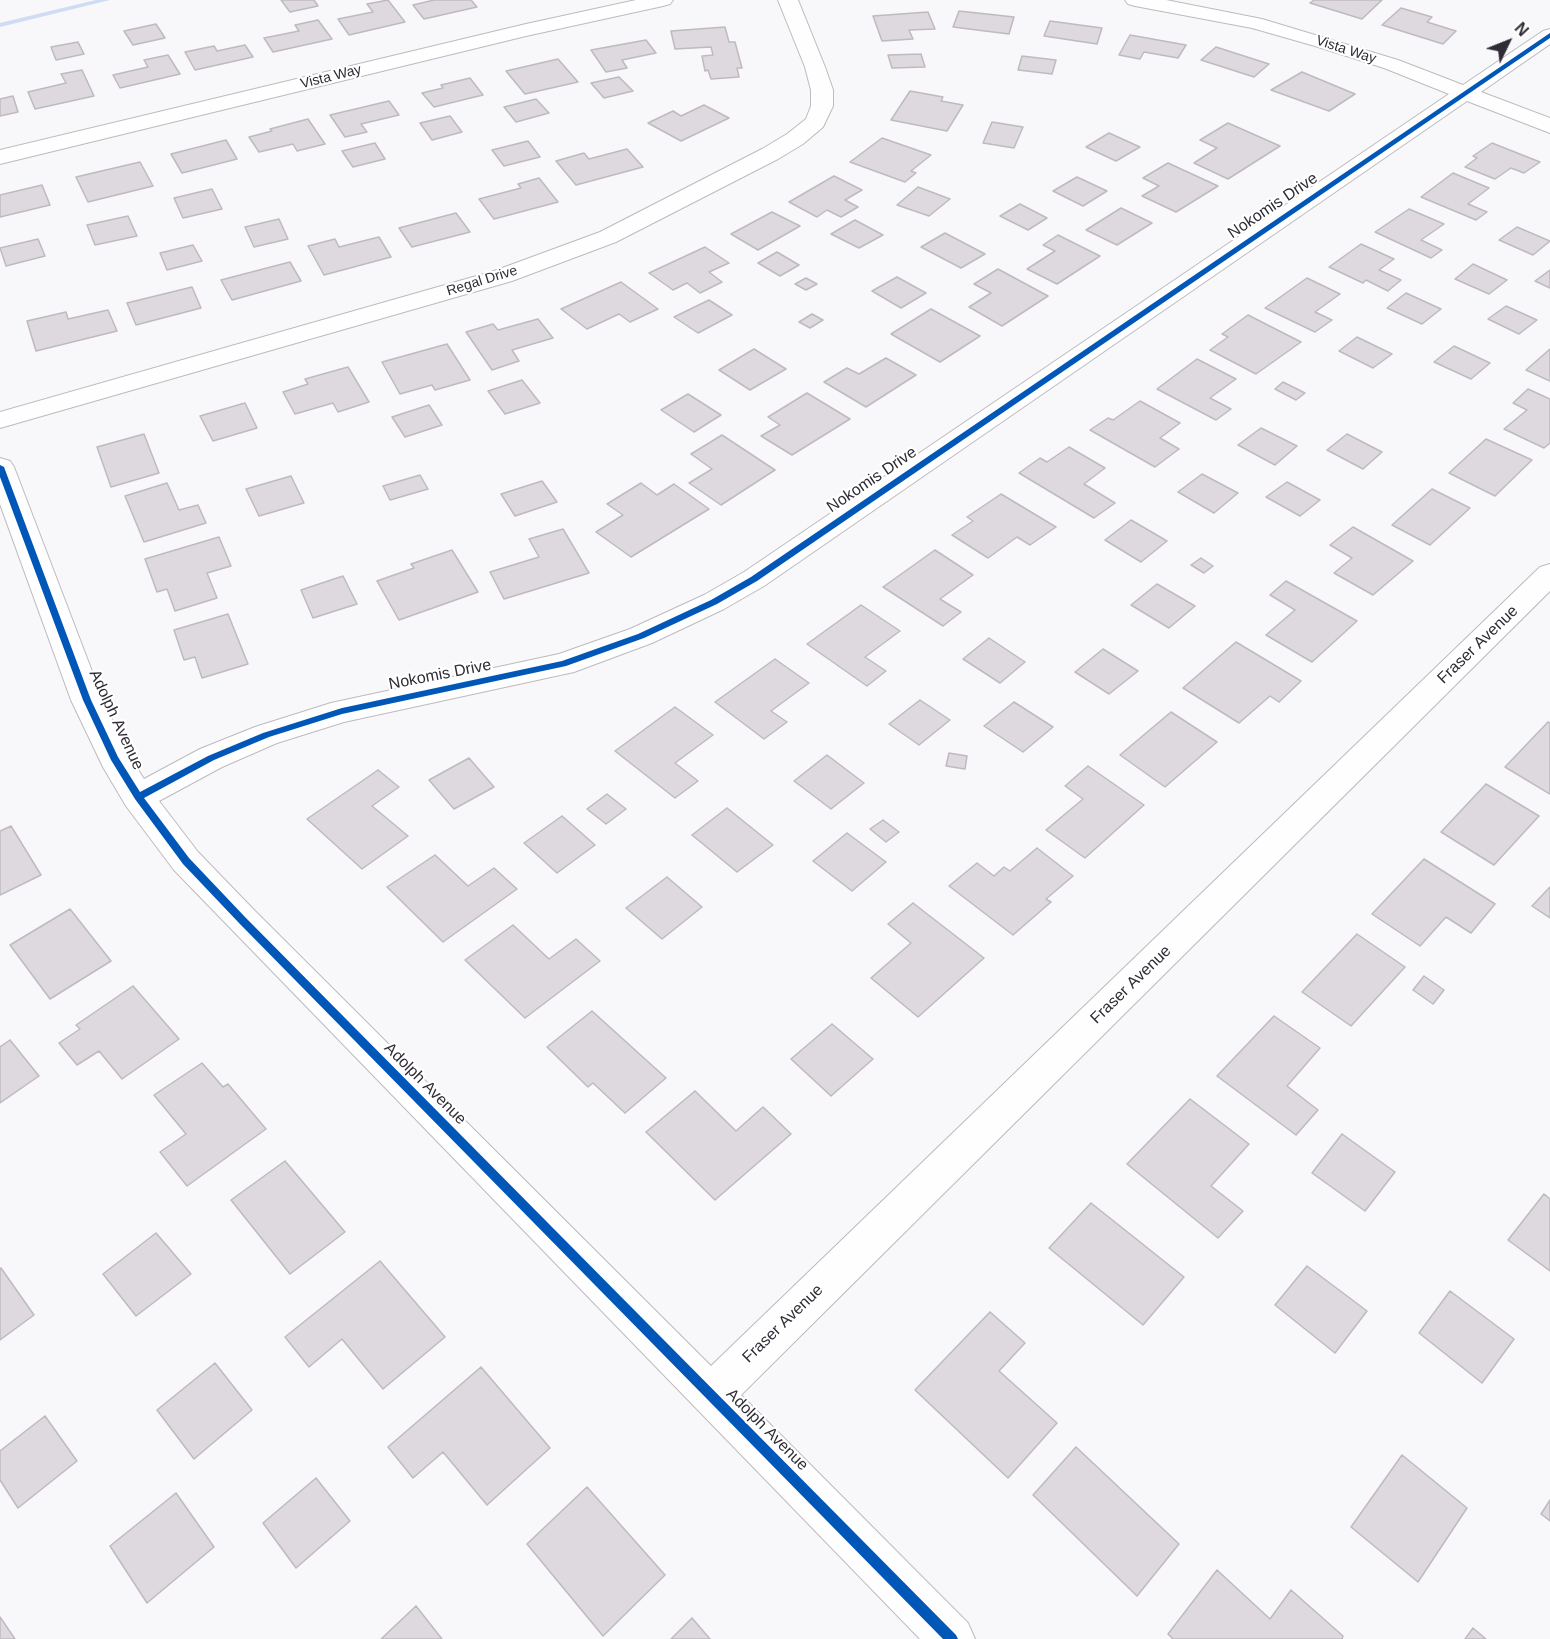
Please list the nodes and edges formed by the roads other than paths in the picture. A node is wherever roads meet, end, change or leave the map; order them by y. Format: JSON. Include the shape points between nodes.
{"nodes":[{"id":1,"x":663,"y":0,"type":"edge"},
{"id":2,"x":788,"y":0,"type":"edge"},
{"id":3,"x":1135,"y":0,"type":"edge"},
{"id":4,"x":1550,"y":35,"type":"edge"},
{"id":5,"x":1466,"y":93,"type":"junction"},
{"id":6,"x":1550,"y":126,"type":"edge"},
{"id":7,"x":0,"y":157,"type":"edge"},
{"id":8,"x":0,"y":420,"type":"edge"},
{"id":9,"x":0,"y":467,"type":"edge"},
{"id":10,"x":1550,"y":574,"type":"edge"},
{"id":11,"x":138,"y":797,"type":"junction"},
{"id":12,"x":711,"y":1395,"type":"junction"},
{"id":13,"x":952,"y":1639,"type":"edge"}],
"edges":[{"from":1,"to":7,"type":"street","name":"Vista Way"},
{"from":2,"to":8,"type":"street","name":"Regal Drive","via":[[817,74],[822,106],[815,122],[771,154],[608,237],[503,276]]},
{"from":3,"to":5,"type":"street","name":"Vista Way","via":[[1244,21],[1323,42]]},
{"from":4,"to":5,"type":"street","name":"Nokomis Drive"},
{"from":5,"to":6,"type":"street","name":"Vista Way"},
{"from":5,"to":11,"type":"street","name":"Nokomis Drive","via":[[754,579],[714,602],[641,636],[562,664],[385,701],[266,735]]},
{"from":9,"to":11,"type":"street","name":"Adolph Avenue","via":[[87,700],[114,758]]},
{"from":10,"to":12,"type":"street","name":"Fraser Avenue"},
{"from":11,"to":12,"type":"street","name":"Adolph Avenue","via":[[186,861],[242,920]]},
{"from":12,"to":13,"type":"street","name":"Adolph Avenue"}]}
